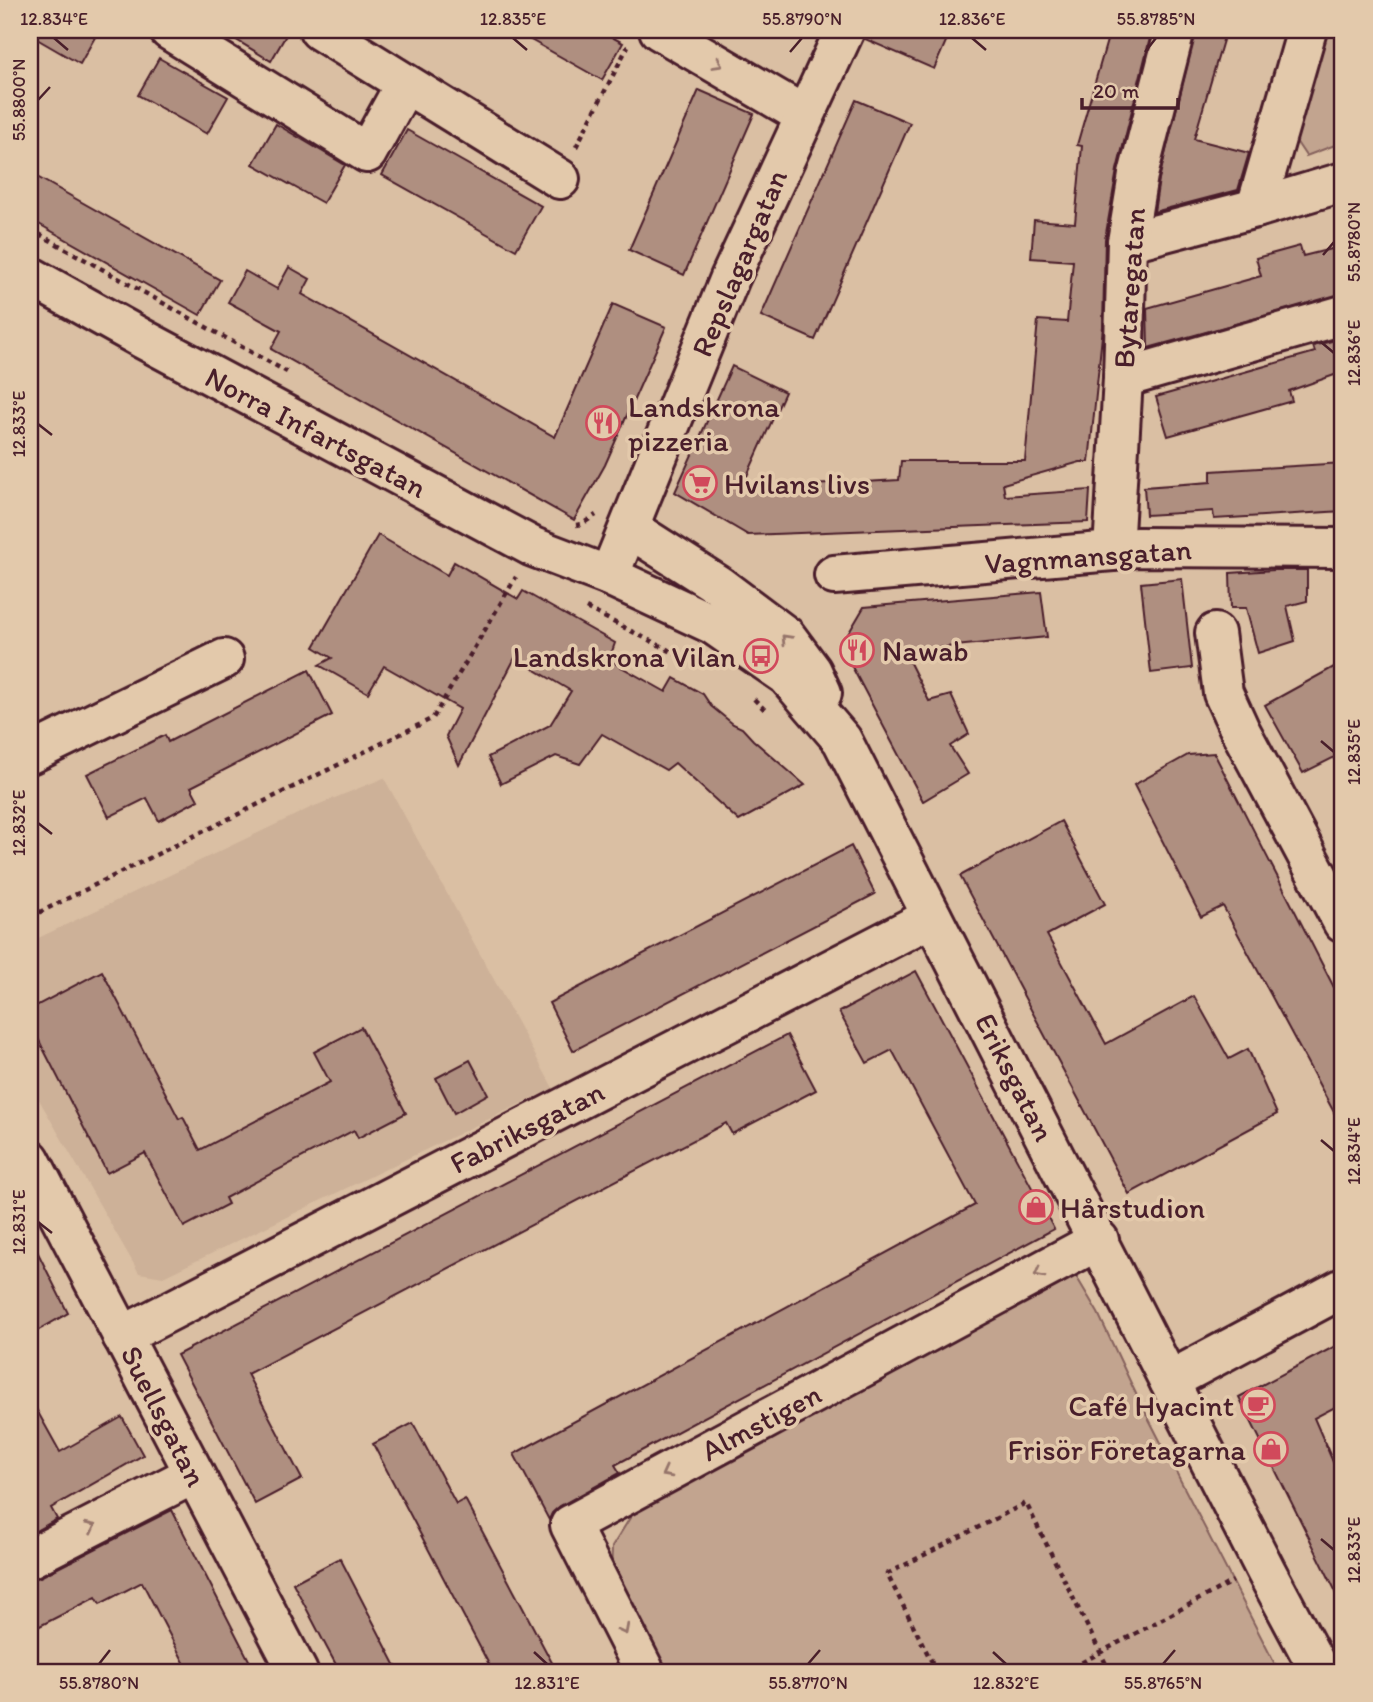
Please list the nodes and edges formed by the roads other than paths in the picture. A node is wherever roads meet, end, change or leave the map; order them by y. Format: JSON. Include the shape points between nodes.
{"nodes":[{"id":1,"x":170,"y":30,"type":"edge"},
{"id":2,"x":319,"y":30,"type":"edge"},
{"id":3,"x":845,"y":30,"type":"edge"},
{"id":4,"x":1175,"y":30,"type":"edge"},
{"id":5,"x":1307,"y":30,"type":"edge"},
{"id":6,"x":645,"y":36,"type":"edge"},
{"id":7,"x":213,"y":40,"type":"edge"},
{"id":8,"x":405,"y":83,"type":"junction"},
{"id":9,"x":804,"y":115,"type":"junction"},
{"id":10,"x":560,"y":179,"type":"road end"},
{"id":11,"x":1343,"y":181,"type":"edge"},
{"id":12,"x":1256,"y":208,"type":"junction"},
{"id":13,"x":1126,"y":242,"type":"junction"},
{"id":14,"x":30,"y":276,"type":"edge"},
{"id":15,"x":1343,"y":315,"type":"edge"},
{"id":16,"x":1123,"y":378,"type":"junction"},
{"id":17,"x":634,"y":516,"type":"junction"},
{"id":18,"x":1343,"y":548,"type":"edge"},
{"id":19,"x":1113,"y":551,"type":"junction"},
{"id":20,"x":834,"y":575,"type":"dead end"},
{"id":21,"x":609,"y":576,"type":"junction"},
{"id":22,"x":1215,"y":633,"type":"dead end"},
{"id":23,"x":224,"y":659,"type":"dead end"},
{"id":24,"x":842,"y":740,"type":"junction"},
{"id":25,"x":30,"y":754,"type":"edge"},
{"id":26,"x":932,"y":916,"type":"junction"},
{"id":27,"x":1343,"y":923,"type":"edge"},
{"id":28,"x":34,"y":1174,"type":"edge"},
{"id":29,"x":1099,"y":1240,"type":"junction"},
{"id":30,"x":1343,"y":1288,"type":"edge"},
{"id":31,"x":122,"y":1336,"type":"junction"},
{"id":32,"x":1169,"y":1381,"type":"junction"},
{"id":33,"x":194,"y":1474,"type":"junction"},
{"id":34,"x":30,"y":1558,"type":"edge"},
{"id":35,"x":298,"y":1672,"type":"edge"},
{"id":36,"x":645,"y":1672,"type":"edge"},
{"id":37,"x":1320,"y":1672,"type":"edge"}],
"edges":[{"from":1,"to":7,"type":"street"},
{"from":2,"to":8,"type":"street"},
{"from":3,"to":9,"type":"street","name":"Repslagargatan"},
{"from":4,"to":13,"type":"street","name":"Bytaregatan"},
{"from":5,"to":12,"type":"street"},
{"from":6,"to":9,"type":"street","one_way":true},
{"from":7,"to":8,"type":"street","via":[[367,153]]},
{"from":8,"to":10,"type":"street"},
{"from":9,"to":17,"type":"street","name":"Repslagargatan","via":[[730,278]]},
{"from":11,"to":12,"type":"street"},
{"from":12,"to":13,"type":"street"},
{"from":13,"to":16,"type":"street","name":"Bytaregatan"},
{"from":14,"to":21,"type":"street","name":"Norra Infartsgatan","via":[[533,547]]},
{"from":15,"to":16,"type":"street"},
{"from":16,"to":19,"type":"street","name":"Bytaregatan"},
{"from":17,"to":21,"type":"street","name":"Repslagargatan"},
{"from":24,"to":17,"type":"street","one_way":true,"via":[[812,671],[786,636]]},
{"from":18,"to":19,"type":"street","name":"Vagnmansgatan","via":[[1136,547]]},
{"from":19,"to":20,"type":"street","name":"Vagnmansgatan"},
{"from":21,"to":24,"type":"street","name":"Eriksgatan","via":[[712,624],[761,656],[787,676]]},
{"from":22,"to":27,"type":"street","via":[[1223,692]]},
{"from":23,"to":25,"type":"street"},
{"from":24,"to":26,"type":"street","name":"Eriksgatan"},
{"from":26,"to":29,"type":"street","name":"Eriksgatan"},
{"from":26,"to":31,"type":"street","name":"Fabriksgatan"},
{"from":28,"to":31,"type":"street","name":"Suellsgatan"},
{"from":29,"to":32,"type":"street","name":"Eriksgatan"},
{"from":29,"to":36,"type":"street","name":"Almstigen","one_way":true,"via":[[570,1525]]},
{"from":30,"to":32,"type":"street"},
{"from":31,"to":33,"type":"street","name":"Suellsgatan"},
{"from":32,"to":37,"type":"street","name":"Eriksgatan"},
{"from":34,"to":33,"type":"street","one_way":true},
{"from":33,"to":35,"type":"street","name":"Suellsgatan"}]}
